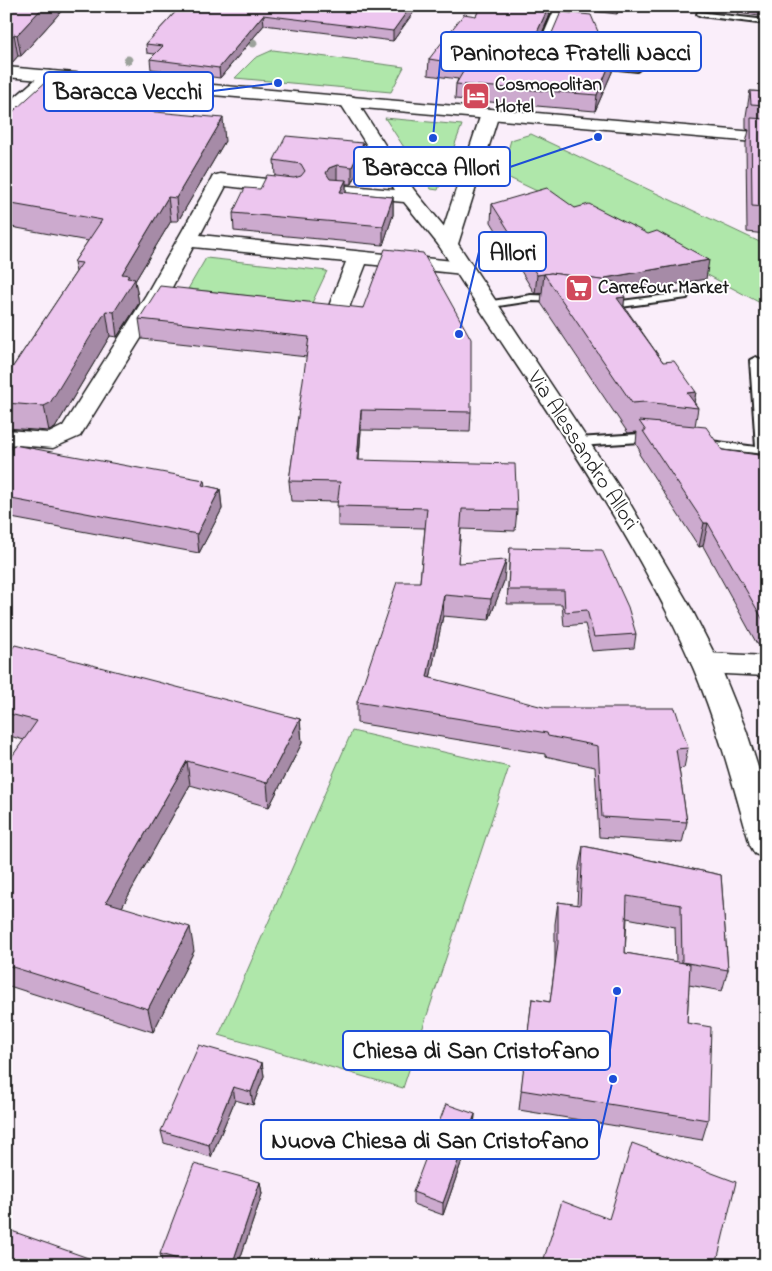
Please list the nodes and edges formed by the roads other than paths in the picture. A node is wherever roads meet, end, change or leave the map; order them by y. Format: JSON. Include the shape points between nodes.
{"nodes":[{"id":1,"x":560,"y":6,"type":"edge"},
{"id":2,"x":701,"y":14,"type":"dead end"},
{"id":3,"x":766,"y":22,"type":"edge"},
{"id":4,"x":558,"y":60,"type":"edge"},
{"id":5,"x":588,"y":63,"type":"edge"},
{"id":6,"x":637,"y":68,"type":"dead end"},
{"id":7,"x":6,"y":72,"type":"edge"},
{"id":8,"x":50,"y":76,"type":"junction"},
{"id":9,"x":6,"y":93,"type":"edge"},
{"id":10,"x":29,"y":95,"type":"junction"},
{"id":11,"x":348,"y":101,"type":"junction"},
{"id":12,"x":490,"y":114,"type":"junction"},
{"id":13,"x":6,"y":116,"type":"edge"},
{"id":14,"x":766,"y":138,"type":"edge"},
{"id":15,"x":294,"y":188,"type":"edge"},
{"id":16,"x":338,"y":191,"type":"edge"},
{"id":17,"x":411,"y":197,"type":"junction"},
{"id":18,"x":187,"y":240,"type":"junction"},
{"id":19,"x":448,"y":244,"type":"junction"},
{"id":20,"x":358,"y":257,"type":"junction"},
{"id":21,"x":463,"y":268,"type":"junction"},
{"id":22,"x":683,"y":296,"type":"dead end"},
{"id":23,"x":574,"y":301,"type":"edge"},
{"id":24,"x":486,"y":304,"type":"junction"},
{"id":25,"x":591,"y":304,"type":"edge"},
{"id":26,"x":289,"y":308,"type":"edge"},
{"id":27,"x":756,"y":360,"type":"dead end"},
{"id":28,"x":6,"y":437,"type":"edge"},
{"id":29,"x":668,"y":441,"type":"edge"},
{"id":30,"x":578,"y":442,"type":"junction"},
{"id":31,"x":687,"y":443,"type":"edge"},
{"id":32,"x":764,"y":452,"type":"edge"},
{"id":33,"x":705,"y":663,"type":"junction"},
{"id":34,"x":766,"y":666,"type":"edge"},
{"id":35,"x":766,"y":845,"type":"edge"}],
"edges":[{"from":1,"to":4,"type":"lane","via":[[538,57]]},
{"from":2,"to":3,"type":"lane"},
{"from":5,"to":6,"type":"lane"},
{"from":7,"to":8,"type":"street"},
{"from":8,"to":10,"type":"street"},
{"from":8,"to":11,"type":"street"},
{"from":9,"to":10,"type":"street"},
{"from":10,"to":13,"type":"street"},
{"from":11,"to":12,"type":"street"},
{"from":11,"to":17,"type":"street","name":"Via Alessandro Allori"},
{"from":12,"to":14,"type":"street"},
{"from":12,"to":19,"type":"street"},
{"from":15,"to":18,"type":"street","via":[[220,180]]},
{"from":16,"to":17,"type":"street"},
{"from":17,"to":19,"type":"street","name":"Via Alessandro Allori"},
{"from":18,"to":20,"type":"street"},
{"from":18,"to":28,"type":"street","via":[[166,296],[72,431],[53,441]]},
{"from":19,"to":21,"type":"street","name":"Via Alessandro Allori"},
{"from":20,"to":21,"type":"street"},
{"from":20,"to":26,"type":"street","via":[[337,313]]},
{"from":21,"to":24,"type":"street","name":"Via Alessandro Allori"},
{"from":22,"to":25,"type":"lane","via":[[609,306]]},
{"from":23,"to":24,"type":"lane","via":[[548,297]]},
{"from":24,"to":30,"type":"street","name":"Via Alessandro Allori"},
{"from":27,"to":32,"type":"lane"},
{"from":29,"to":30,"type":"lane","via":[[640,438]]},
{"from":30,"to":33,"type":"street","name":"Via Alessandro Allori","via":[[648,554]]},
{"from":31,"to":32,"type":"lane"},
{"from":33,"to":34,"type":"street"},
{"from":33,"to":35,"type":"street","name":"Via Alessandro Allori","via":[[728,718]]}]}
